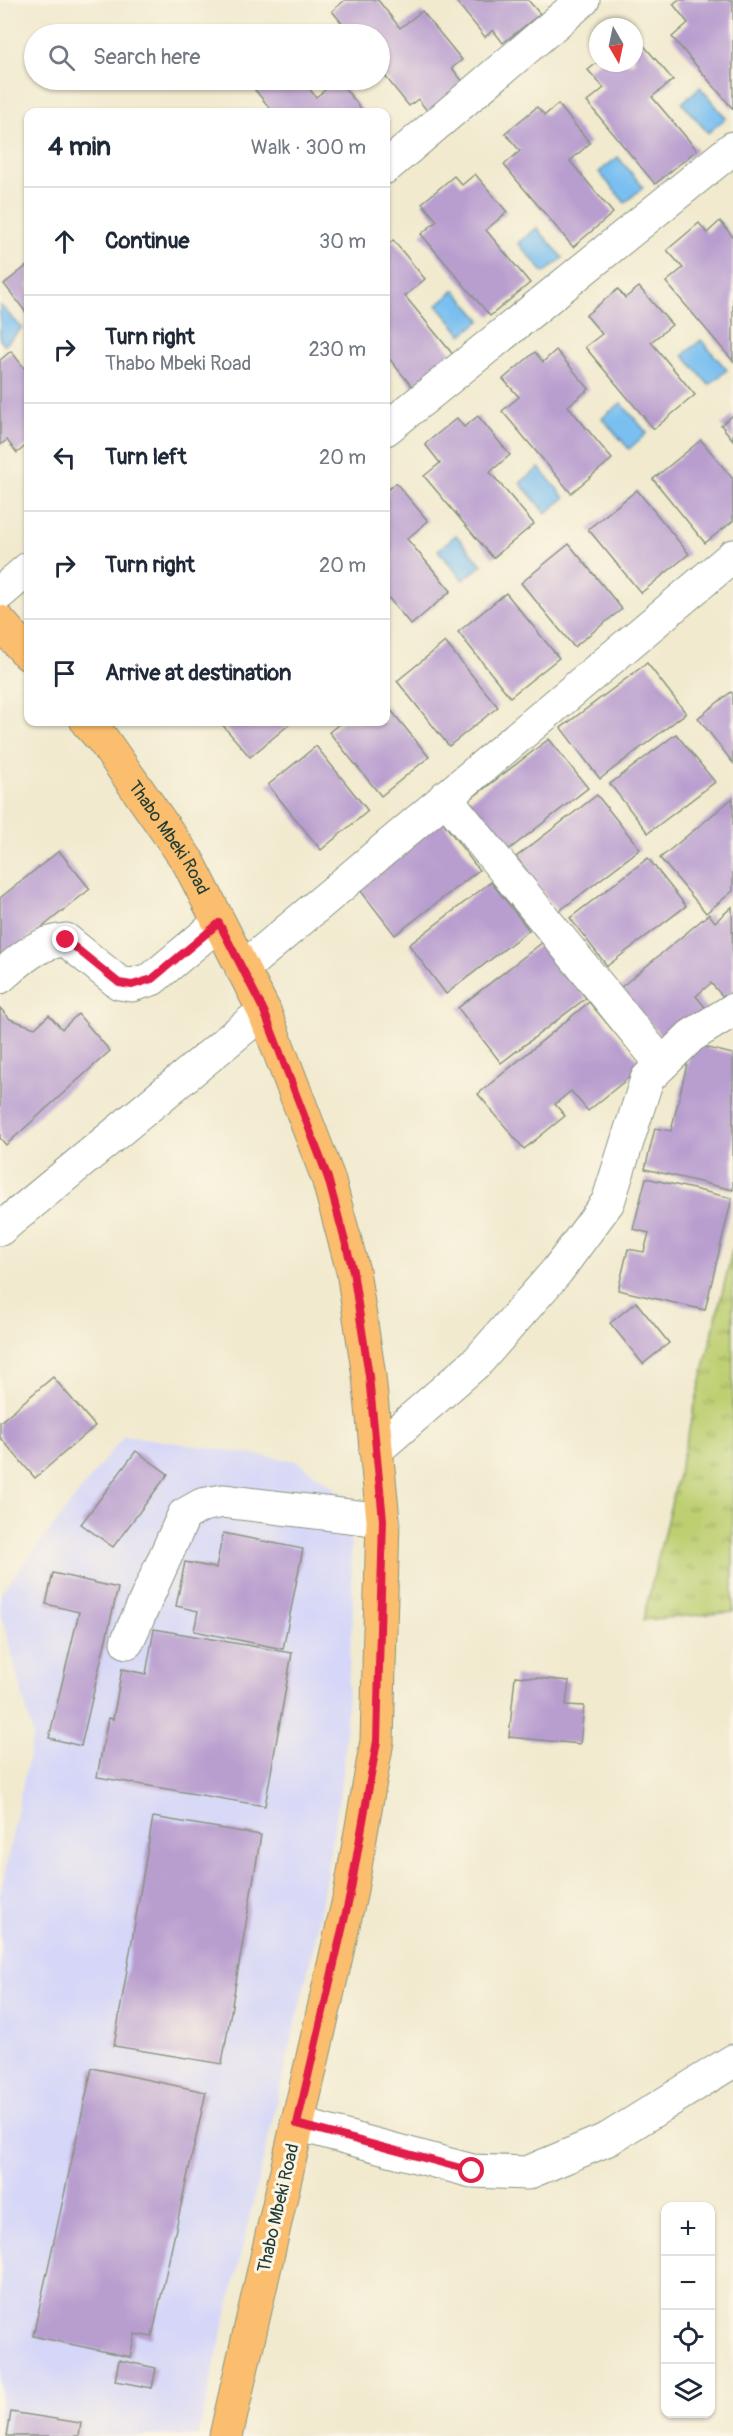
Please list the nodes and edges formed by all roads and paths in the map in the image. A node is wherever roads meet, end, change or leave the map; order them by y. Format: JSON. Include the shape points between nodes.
{"nodes":[{"id":1,"x":583,"y":0,"type":"edge"},
{"id":2,"x":733,"y":148,"type":"edge"},
{"id":3,"x":390,"y":164,"type":"edge"},
{"id":4,"x":390,"y":426,"type":"edge"},
{"id":5,"x":733,"y":556,"type":"edge"},
{"id":6,"x":24,"y":572,"type":"edge"},
{"id":7,"x":0,"y":593,"type":"edge"},
{"id":8,"x":91,"y":726,"type":"edge"},
{"id":9,"x":445,"y":797,"type":"junction"},
{"id":10,"x":219,"y":923,"type":"junction"},
{"id":11,"x":242,"y":969,"type":"junction"},
{"id":12,"x":0,"y":976,"type":"edge"},
{"id":13,"x":733,"y":1010,"type":"edge"},
{"id":14,"x":264,"y":1011,"type":"junction"},
{"id":15,"x":662,"y":1064,"type":"junction"},
{"id":16,"x":0,"y":1229,"type":"edge"},
{"id":17,"x":376,"y":1450,"type":"junction"},
{"id":18,"x":383,"y":1520,"type":"junction"},
{"id":19,"x":127,"y":1642,"type":"dead end"},
{"id":20,"x":733,"y":2061,"type":"edge"},
{"id":21,"x":297,"y":2124,"type":"junction"},
{"id":22,"x":226,"y":2436,"type":"edge"}],
"edges":[{"from":1,"to":3,"type":"lane"},
{"from":2,"to":4,"type":"lane"},
{"from":5,"to":9,"type":"lane"},
{"from":6,"to":7,"type":"lane"},
{"from":8,"to":10,"type":"main road","name":"Thabo Mbeki Road","via":[[189,863]]},
{"from":9,"to":11,"type":"lane"},
{"from":9,"to":15,"type":"lane"},
{"from":10,"to":11,"type":"main road","name":"Thabo Mbeki Road"},
{"from":10,"to":12,"type":"lane","via":[[152,979],[132,985],[119,983],[66,940],[36,947]]},
{"from":11,"to":14,"type":"main road","name":"Thabo Mbeki Road"},
{"from":13,"to":15,"type":"lane","via":[[690,1036]]},
{"from":14,"to":16,"type":"lane"},
{"from":14,"to":17,"type":"main road","name":"Thabo Mbeki Road","via":[[328,1178],[353,1271]]},
{"from":15,"to":17,"type":"lane","via":[[647,1079],[608,1202],[557,1272],[478,1361]]},
{"from":17,"to":18,"type":"main road","name":"Thabo Mbeki Road"},
{"from":18,"to":19,"type":"lane","via":[[223,1501],[202,1505],[184,1515]]},
{"from":18,"to":21,"type":"main road","name":"Thabo Mbeki Road","via":[[377,1741],[350,1895]]},
{"from":20,"to":21,"type":"lane","via":[[608,2139],[527,2173],[472,2171]]},
{"from":21,"to":22,"type":"main road","name":"Thabo Mbeki Road"}]}
